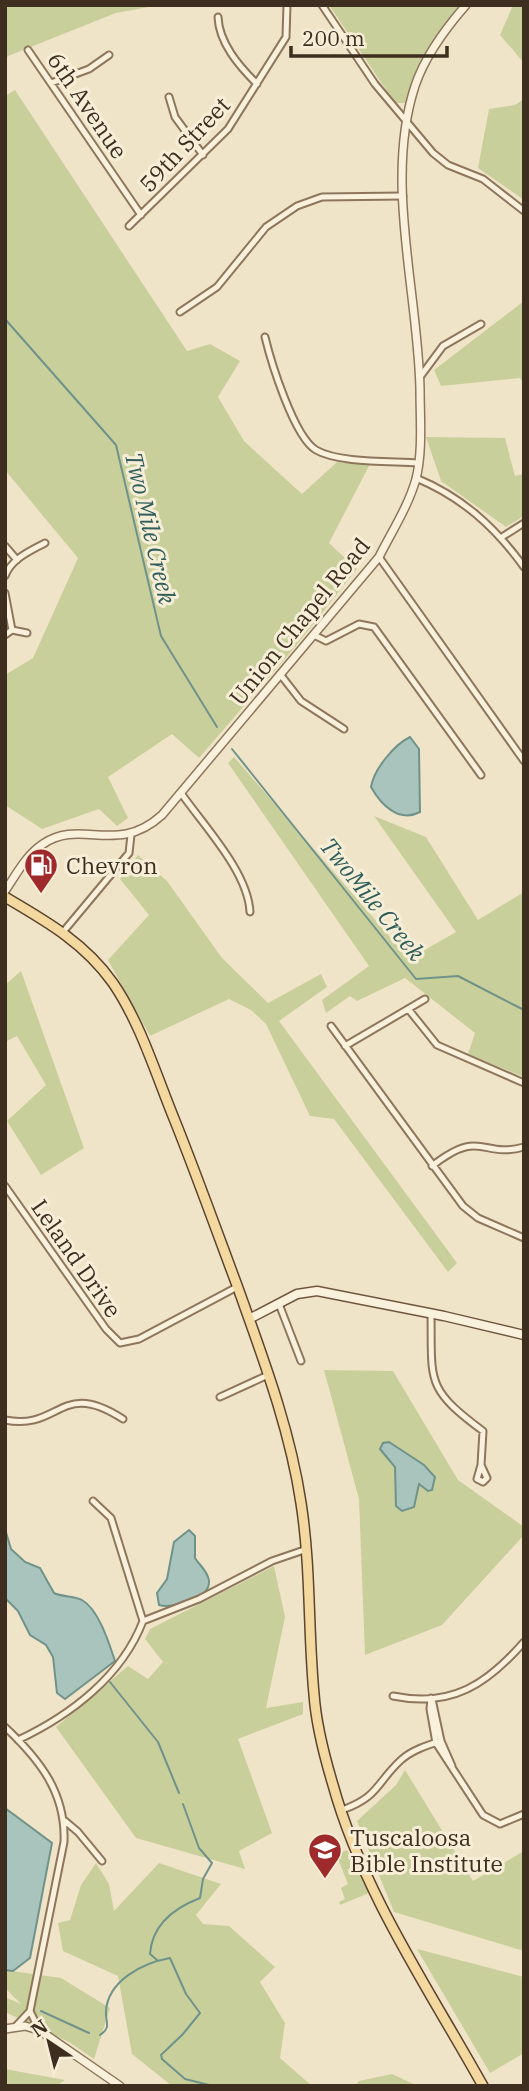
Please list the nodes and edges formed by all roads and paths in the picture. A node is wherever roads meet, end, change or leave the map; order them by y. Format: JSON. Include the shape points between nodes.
{"nodes":[{"id":1,"x":287,"y":5,"type":"edge"},
{"id":2,"x":322,"y":5,"type":"edge"},
{"id":3,"x":466,"y":5,"type":"edge"},
{"id":4,"x":218,"y":17,"type":"dead end"},
{"id":5,"x":28,"y":50,"type":"dead end"},
{"id":6,"x":109,"y":55,"type":"dead end"},
{"id":7,"x":51,"y":83,"type":"junction"},
{"id":8,"x":257,"y":84,"type":"junction"},
{"id":9,"x":169,"y":97,"type":"dead end"},
{"id":10,"x":407,"y":124,"type":"junction"},
{"id":11,"x":203,"y":155,"type":"junction"},
{"id":12,"x":403,"y":196,"type":"junction"},
{"id":13,"x":524,"y":211,"type":"edge"},
{"id":14,"x":141,"y":215,"type":"junction"},
{"id":15,"x":129,"y":226,"type":"dead end"},
{"id":16,"x":180,"y":312,"type":"dead end"},
{"id":17,"x":481,"y":324,"type":"dead end"},
{"id":18,"x":265,"y":337,"type":"dead end"},
{"id":19,"x":420,"y":377,"type":"junction"},
{"id":20,"x":418,"y":463,"type":"junction"},
{"id":21,"x":416,"y":478,"type":"junction"},
{"id":22,"x":524,"y":523,"type":"edge"},
{"id":23,"x":502,"y":537,"type":"junction"},
{"id":24,"x":45,"y":543,"type":"dead end"},
{"id":25,"x":5,"y":546,"type":"edge"},
{"id":26,"x":379,"y":556,"type":"junction"},
{"id":27,"x":17,"y":560,"type":"junction"},
{"id":28,"x":524,"y":567,"type":"edge"},
{"id":29,"x":5,"y":576,"type":"edge"},
{"id":30,"x":5,"y":593,"type":"edge"},
{"id":31,"x":12,"y":630,"type":"junction"},
{"id":32,"x":27,"y":633,"type":"dead end"},
{"id":33,"x":5,"y":635,"type":"edge"},
{"id":34,"x":314,"y":635,"type":"junction"},
{"id":35,"x":280,"y":674,"type":"junction"},
{"id":36,"x":344,"y":729,"type":"dead end"},
{"id":37,"x":524,"y":761,"type":"edge"},
{"id":38,"x":481,"y":775,"type":"dead end"},
{"id":39,"x":181,"y":793,"type":"junction"},
{"id":40,"x":131,"y":835,"type":"junction"},
{"id":41,"x":5,"y":891,"type":"edge"},
{"id":42,"x":5,"y":897,"type":"edge"},
{"id":43,"x":250,"y":912,"type":"dead end"},
{"id":44,"x":63,"y":932,"type":"junction"},
{"id":45,"x":425,"y":999,"type":"dead end"},
{"id":46,"x":409,"y":1010,"type":"junction"},
{"id":47,"x":331,"y":1026,"type":"dead end"},
{"id":48,"x":345,"y":1046,"type":"junction"},
{"id":49,"x":524,"y":1083,"type":"edge"},
{"id":50,"x":524,"y":1147,"type":"edge"},
{"id":51,"x":432,"y":1166,"type":"junction"},
{"id":52,"x":5,"y":1186,"type":"edge"},
{"id":53,"x":524,"y":1238,"type":"edge"},
{"id":54,"x":237,"y":1287,"type":"junction"},
{"id":55,"x":279,"y":1304,"type":"junction"},
{"id":56,"x":431,"y":1314,"type":"junction"},
{"id":57,"x":249,"y":1319,"type":"junction"},
{"id":58,"x":524,"y":1335,"type":"edge"},
{"id":59,"x":300,"y":1361,"type":"dead end"},
{"id":60,"x":268,"y":1375,"type":"junction"},
{"id":61,"x":220,"y":1397,"type":"dead end"},
{"id":62,"x":122,"y":1419,"type":"dead end"},
{"id":63,"x":5,"y":1420,"type":"edge"},
{"id":64,"x":481,"y":1465,"type":"dead end"},
{"id":65,"x":93,"y":1501,"type":"dead end"},
{"id":66,"x":307,"y":1549,"type":"junction"},
{"id":67,"x":143,"y":1621,"type":"junction"},
{"id":68,"x":524,"y":1642,"type":"edge"},
{"id":69,"x":393,"y":1696,"type":"dead end"},
{"id":70,"x":431,"y":1698,"type":"junction"},
{"id":71,"x":5,"y":1727,"type":"edge"},
{"id":72,"x":18,"y":1740,"type":"junction"},
{"id":73,"x":439,"y":1742,"type":"junction"},
{"id":74,"x":342,"y":1810,"type":"junction"},
{"id":75,"x":524,"y":1814,"type":"edge"},
{"id":76,"x":65,"y":1821,"type":"junction"},
{"id":77,"x":103,"y":1861,"type":"dead end"},
{"id":78,"x":30,"y":2011,"type":"junction"},
{"id":79,"x":15,"y":2026,"type":"junction"},
{"id":80,"x":25,"y":2026,"type":"junction"},
{"id":81,"x":5,"y":2028,"type":"edge"},
{"id":82,"x":39,"y":2030,"type":"junction"},
{"id":83,"x":120,"y":2086,"type":"edge"},
{"id":84,"x":482,"y":2086,"type":"edge"}],
"edges":[{"from":1,"to":8,"type":"street","name":"59th Street","via":[[286,37]]},
{"from":2,"to":10,"type":"street"},
{"from":3,"to":10,"type":"street","name":"Union Chapel Road","via":[[426,62]]},
{"from":4,"to":8,"type":"street","via":[[223,37]]},
{"from":5,"to":7,"type":"street","name":"6th Avenue"},
{"from":6,"to":7,"type":"street","via":[[89,69]]},
{"from":7,"to":14,"type":"street","name":"6th Avenue"},
{"from":8,"to":11,"type":"street","name":"59th Street","via":[[228,129]]},
{"from":9,"to":11,"type":"street","via":[[174,117]]},
{"from":10,"to":12,"type":"street","name":"Union Chapel Road"},
{"from":10,"to":13,"type":"street","via":[[442,161],[483,179]]},
{"from":11,"to":14,"type":"street","name":"59th Street"},
{"from":12,"to":16,"type":"street","via":[[321,197],[297,206],[266,227],[217,287]]},
{"from":12,"to":19,"type":"street","name":"Union Chapel Road"},
{"from":14,"to":15,"type":"street","name":"59th Street"},
{"from":17,"to":19,"type":"street","via":[[443,346]]},
{"from":18,"to":20,"type":"street","via":[[299,431],[311,447],[335,456]]},
{"from":19,"to":20,"type":"street","name":"Union Chapel Road"},
{"from":20,"to":21,"type":"street","name":"Union Chapel Road"},
{"from":21,"to":23,"type":"street","via":[[453,496]]},
{"from":21,"to":26,"type":"street","name":"Union Chapel Road"},
{"from":22,"to":23,"type":"street"},
{"from":23,"to":28,"type":"street"},
{"from":24,"to":27,"type":"street"},
{"from":25,"to":27,"type":"street"},
{"from":26,"to":34,"type":"street","name":"Union Chapel Road"},
{"from":26,"to":37,"type":"street"},
{"from":27,"to":29,"type":"street"},
{"from":30,"to":31,"type":"street"},
{"from":31,"to":32,"type":"street"},
{"from":31,"to":33,"type":"street"},
{"from":34,"to":35,"type":"street","name":"Union Chapel Road"},
{"from":34,"to":38,"type":"street","via":[[326,641],[359,624],[374,627]]},
{"from":35,"to":36,"type":"street","via":[[301,701]]},
{"from":35,"to":39,"type":"street","name":"Union Chapel Road"},
{"from":39,"to":40,"type":"street","name":"Union Chapel Road","via":[[153,823]]},
{"from":39,"to":43,"type":"street","via":[[238,873],[249,893]]},
{"from":40,"to":41,"type":"street","via":[[53,838],[30,855]]},
{"from":40,"to":44,"type":"street","via":[[129,853]]},
{"from":42,"to":44,"type":"main road"},
{"from":44,"to":54,"type":"main road","via":[[94,959],[127,1005]]},
{"from":45,"to":46,"type":"street"},
{"from":46,"to":48,"type":"street"},
{"from":46,"to":49,"type":"street","via":[[437,1045]]},
{"from":47,"to":48,"type":"street"},
{"from":48,"to":51,"type":"street"},
{"from":50,"to":51,"type":"street","via":[[467,1145]]},
{"from":51,"to":53,"type":"street","via":[[467,1211]]},
{"from":52,"to":54,"type":"street","name":"Leland Drive","via":[[120,1343],[133,1342]]},
{"from":54,"to":57,"type":"main road"},
{"from":55,"to":56,"type":"main road","via":[[317,1290]]},
{"from":55,"to":57,"type":"main road"},
{"from":55,"to":59,"type":"street"},
{"from":56,"to":58,"type":"main road"},
{"from":56,"to":64,"type":"street","via":[[434,1382],[449,1403],[483,1431]]},
{"from":57,"to":60,"type":"main road"},
{"from":60,"to":61,"type":"street"},
{"from":60,"to":66,"type":"main road","via":[[295,1471]]},
{"from":62,"to":63,"type":"street","via":[[101,1406],[82,1402],[34,1420]]},
{"from":65,"to":67,"type":"street","via":[[111,1518]]},
{"from":66,"to":67,"type":"street"},
{"from":66,"to":74,"type":"main road","via":[[316,1714]]},
{"from":67,"to":72,"type":"street","via":[[130,1651],[110,1675],[71,1708]]},
{"from":68,"to":70,"type":"street","via":[[482,1683]]},
{"from":69,"to":70,"type":"street"},
{"from":70,"to":73,"type":"street"},
{"from":71,"to":72,"type":"street"},
{"from":72,"to":76,"type":"street","via":[[46,1771]]},
{"from":73,"to":74,"type":"street","via":[[406,1757],[377,1791]]},
{"from":73,"to":75,"type":"street","via":[[487,1819],[506,1823]]},
{"from":74,"to":84,"type":"main road","via":[[384,1910]]},
{"from":76,"to":77,"type":"street"},
{"from":76,"to":78,"type":"street"},
{"from":78,"to":79,"type":"street"},
{"from":78,"to":80,"type":"street"},
{"from":78,"to":82,"type":"street"},
{"from":79,"to":80,"type":"street"},
{"from":79,"to":81,"type":"street"},
{"from":80,"to":82,"type":"street"},
{"from":82,"to":83,"type":"street"}]}
